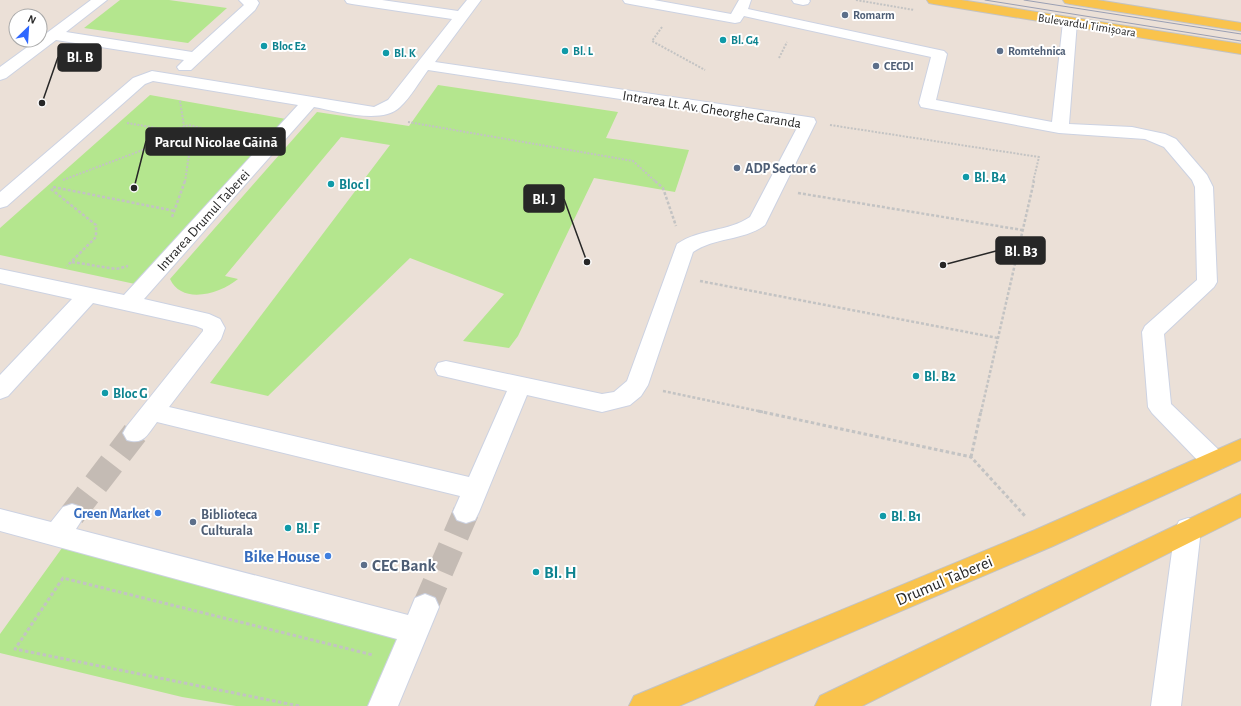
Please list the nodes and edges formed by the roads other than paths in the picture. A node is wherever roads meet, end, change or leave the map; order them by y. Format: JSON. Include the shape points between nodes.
{"nodes":[{"id":1,"x":100,"y":0,"type":"edge"},
{"id":2,"x":246,"y":0,"type":"edge"},
{"id":3,"x":352,"y":0,"type":"edge"},
{"id":4,"x":474,"y":0,"type":"edge"},
{"id":5,"x":630,"y":0,"type":"edge"},
{"id":6,"x":934,"y":0,"type":"edge"},
{"id":7,"x":1070,"y":0,"type":"edge"},
{"id":8,"x":742,"y":6,"type":"edge"},
{"id":9,"x":462,"y":16,"type":"junction"},
{"id":10,"x":1070,"y":22,"type":"junction"},
{"id":11,"x":1241,"y":27,"type":"edge"},
{"id":12,"x":54,"y":35,"type":"junction"},
{"id":13,"x":1241,"y":49,"type":"edge"},
{"id":14,"x":196,"y":57,"type":"junction"},
{"id":15,"x":425,"y":65,"type":"junction"},
{"id":16,"x":0,"y":75,"type":"edge"},
{"id":17,"x":172,"y":78,"type":"junction"},
{"id":18,"x":310,"y":101,"type":"junction"},
{"id":19,"x":1060,"y":128,"type":"junction"},
{"id":20,"x":0,"y":202,"type":"edge"},
{"id":21,"x":0,"y":276,"type":"edge"},
{"id":22,"x":88,"y":295,"type":"junction"},
{"id":23,"x":128,"y":303,"type":"junction"},
{"id":24,"x":446,"y":369,"type":"dead end"},
{"id":25,"x":520,"y":386,"type":"junction"},
{"id":26,"x":0,"y":390,"type":"edge"},
{"id":27,"x":152,"y":412,"type":"junction"},
{"id":28,"x":135,"y":433,"type":"tunnel mouth"},
{"id":29,"x":1241,"y":449,"type":"edge"},
{"id":30,"x":1214,"y":461,"type":"junction"},
{"id":31,"x":476,"y":489,"type":"junction"},
{"id":32,"x":1241,"y":505,"type":"edge"},
{"id":33,"x":466,"y":512,"type":"tunnel mouth"},
{"id":34,"x":72,"y":515,"type":"tunnel mouth"},
{"id":35,"x":0,"y":520,"type":"edge"},
{"id":36,"x":1188,"y":529,"type":"junction"},
{"id":37,"x":56,"y":535,"type":"junction"},
{"id":38,"x":383,"y":706,"type":"edge"},
{"id":39,"x":644,"y":706,"type":"edge"},
{"id":40,"x":830,"y":706,"type":"edge"},
{"id":41,"x":1166,"y":706,"type":"edge"}],
"edges":[{"from":1,"to":12,"type":"street"},
{"from":2,"to":14,"type":"street","via":[[252,3],[250,7]]},
{"from":3,"to":9,"type":"street"},
{"from":4,"to":9,"type":"street"},
{"from":5,"to":8,"type":"street","via":[[735,19]]},
{"from":6,"to":10,"type":"main road","name":"Bulevardul Timișoara"},
{"from":7,"to":11,"type":"main road","name":"Bulevardul Timișoara"},
{"from":8,"to":19,"type":"street","via":[[939,54],[927,103]]},
{"from":9,"to":15,"type":"street"},
{"from":10,"to":13,"type":"main road","name":"Bulevardul Timișoara"},
{"from":10,"to":19,"type":"street"},
{"from":12,"to":14,"type":"street"},
{"from":12,"to":16,"type":"street"},
{"from":14,"to":17,"type":"street"},
{"from":15,"to":18,"type":"street","via":[[394,104],[386,110],[374,112]]},
{"from":15,"to":25,"type":"street","name":"Intrarea Lt. Av. Gheorghe Caranda","via":[[808,122],[758,222],[752,226],[693,241],[684,249],[637,385],[629,396],[615,403],[602,404]]},
{"from":17,"to":18,"type":"street"},
{"from":17,"to":20,"type":"street","via":[[152,76],[139,81]]},
{"from":18,"to":23,"type":"street","name":"Intrarea Drumul Taberei"},
{"from":19,"to":30,"type":"street","via":[[1155,136],[1170,144],[1201,178],[1204,187],[1207,282],[1153,332],[1160,407]]},
{"from":21,"to":22,"type":"street"},
{"from":22,"to":23,"type":"street"},
{"from":22,"to":26,"type":"street"},
{"from":23,"to":27,"type":"street","via":[[208,320],[214,328],[213,333]]},
{"from":24,"to":25,"type":"street"},
{"from":25,"to":31,"type":"street"},
{"from":27,"to":28,"type":"street"},
{"from":27,"to":31,"type":"street"},
{"from":29,"to":30,"type":"main road","name":"Drumul Taberei"},
{"from":30,"to":39,"type":"main road","name":"Drumul Taberei","via":[[1044,538]]},
{"from":31,"to":33,"type":"street"},
{"from":32,"to":36,"type":"main road"},
{"from":34,"to":37,"type":"street"},
{"from":35,"to":37,"type":"street"},
{"from":36,"to":40,"type":"main road"},
{"from":36,"to":41,"type":"street"},
{"from":37,"to":38,"type":"street","via":[[420,619]]}]}
